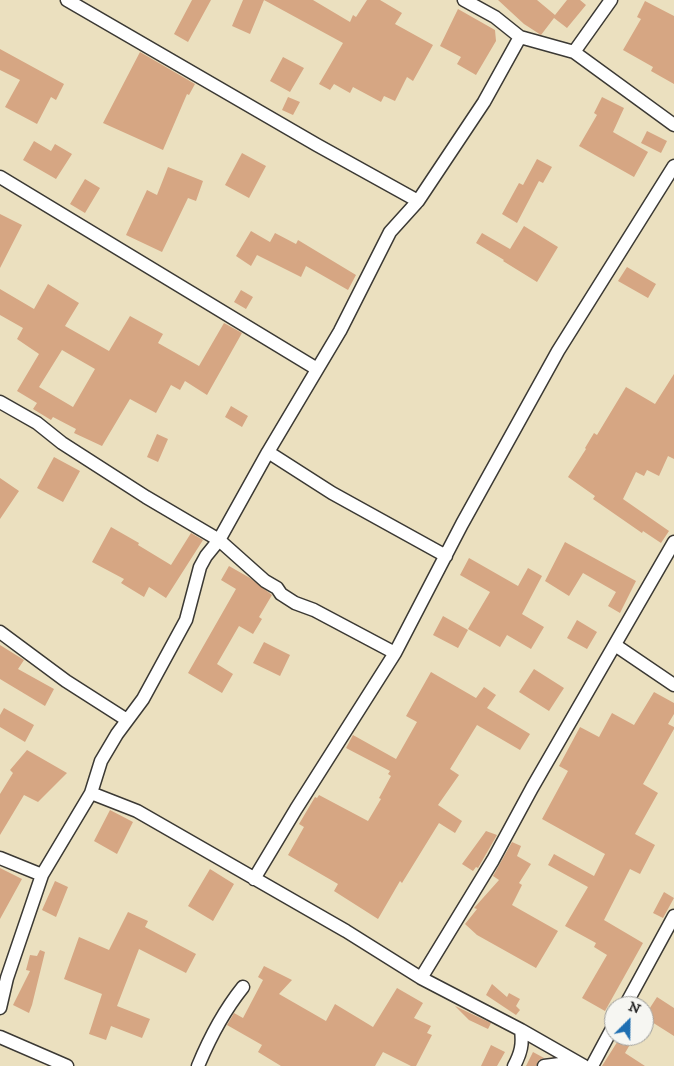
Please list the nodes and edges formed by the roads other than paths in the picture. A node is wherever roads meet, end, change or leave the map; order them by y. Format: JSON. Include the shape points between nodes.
{"nodes":[{"id":1,"x":67,"y":0,"type":"edge"},
{"id":2,"x":464,"y":0,"type":"edge"},
{"id":3,"x":611,"y":0,"type":"edge"},
{"id":4,"x":520,"y":37,"type":"junction"},
{"id":5,"x":574,"y":52,"type":"junction"},
{"id":6,"x":674,"y":125,"type":"edge"},
{"id":7,"x":674,"y":166,"type":"edge"},
{"id":8,"x":0,"y":177,"type":"edge"},
{"id":9,"x":418,"y":201,"type":"junction"},
{"id":10,"x":317,"y":370,"type":"junction"},
{"id":11,"x":0,"y":402,"type":"edge"},
{"id":12,"x":268,"y":452,"type":"junction"},
{"id":13,"x":219,"y":540,"type":"junction"},
{"id":14,"x":674,"y":542,"type":"edge"},
{"id":15,"x":446,"y":556,"type":"junction"},
{"id":16,"x":0,"y":632,"type":"edge"},
{"id":17,"x":615,"y":645,"type":"junction"},
{"id":18,"x":395,"y":653,"type":"junction"},
{"id":19,"x":674,"y":685,"type":"edge"},
{"id":20,"x":128,"y":720,"type":"junction"},
{"id":21,"x":91,"y":793,"type":"junction"},
{"id":22,"x":0,"y":858,"type":"edge"},
{"id":23,"x":42,"y":875,"type":"junction"},
{"id":24,"x":254,"y":880,"type":"junction"},
{"id":25,"x":674,"y":916,"type":"edge"},
{"id":26,"x":421,"y":978,"type":"junction"},
{"id":27,"x":243,"y":987,"type":"dead end"},
{"id":28,"x":630,"y":996,"type":"edge"},
{"id":29,"x":0,"y":1008,"type":"edge"},
{"id":30,"x":521,"y":1030,"type":"junction"},
{"id":31,"x":0,"y":1037,"type":"edge"},
{"id":32,"x":604,"y":1044,"type":"edge"},
{"id":33,"x":580,"y":1064,"type":"edge"},
{"id":34,"x":67,"y":1066,"type":"edge"},
{"id":35,"x":198,"y":1066,"type":"edge"},
{"id":36,"x":514,"y":1066,"type":"edge"},
{"id":37,"x":544,"y":1066,"type":"edge"},
{"id":38,"x":592,"y":1066,"type":"edge"}],
"edges":[{"from":1,"to":9,"type":"street"},
{"from":2,"to":4,"type":"street","via":[[495,17]]},
{"from":3,"to":5,"type":"street"},
{"from":4,"to":5,"type":"street"},
{"from":4,"to":9,"type":"street","via":[[484,102]]},
{"from":5,"to":6,"type":"street"},
{"from":7,"to":15,"type":"street","via":[[558,351]]},
{"from":8,"to":10,"type":"street"},
{"from":9,"to":10,"type":"street","via":[[390,232],[340,332]]},
{"from":10,"to":12,"type":"street"},
{"from":11,"to":13,"type":"street","via":[[37,423],[138,492]]},
{"from":12,"to":13,"type":"street"},
{"from":12,"to":15,"type":"street"},
{"from":13,"to":18,"type":"street","via":[[295,603],[329,617]]},
{"from":13,"to":20,"type":"street","via":[[200,567],[186,620]]},
{"from":14,"to":17,"type":"street"},
{"from":15,"to":18,"type":"street"},
{"from":16,"to":20,"type":"street","via":[[66,681]]},
{"from":17,"to":19,"type":"street"},
{"from":17,"to":26,"type":"street","via":[[493,860]]},
{"from":18,"to":24,"type":"street"},
{"from":20,"to":21,"type":"street","via":[[101,761]]},
{"from":21,"to":23,"type":"street"},
{"from":21,"to":24,"type":"street","via":[[137,811]]},
{"from":22,"to":23,"type":"street"},
{"from":23,"to":29,"type":"street"},
{"from":24,"to":26,"type":"street","via":[[346,931]]},
{"from":25,"to":28,"type":"street"},
{"from":26,"to":30,"type":"street"},
{"from":27,"to":35,"type":"street","via":[[214,1028]]},
{"from":30,"to":33,"type":"street"},
{"from":30,"to":36,"type":"street","via":[[523,1044]]},
{"from":31,"to":34,"type":"street"},
{"from":32,"to":38,"type":"street"},
{"from":33,"to":37,"type":"street"}]}
